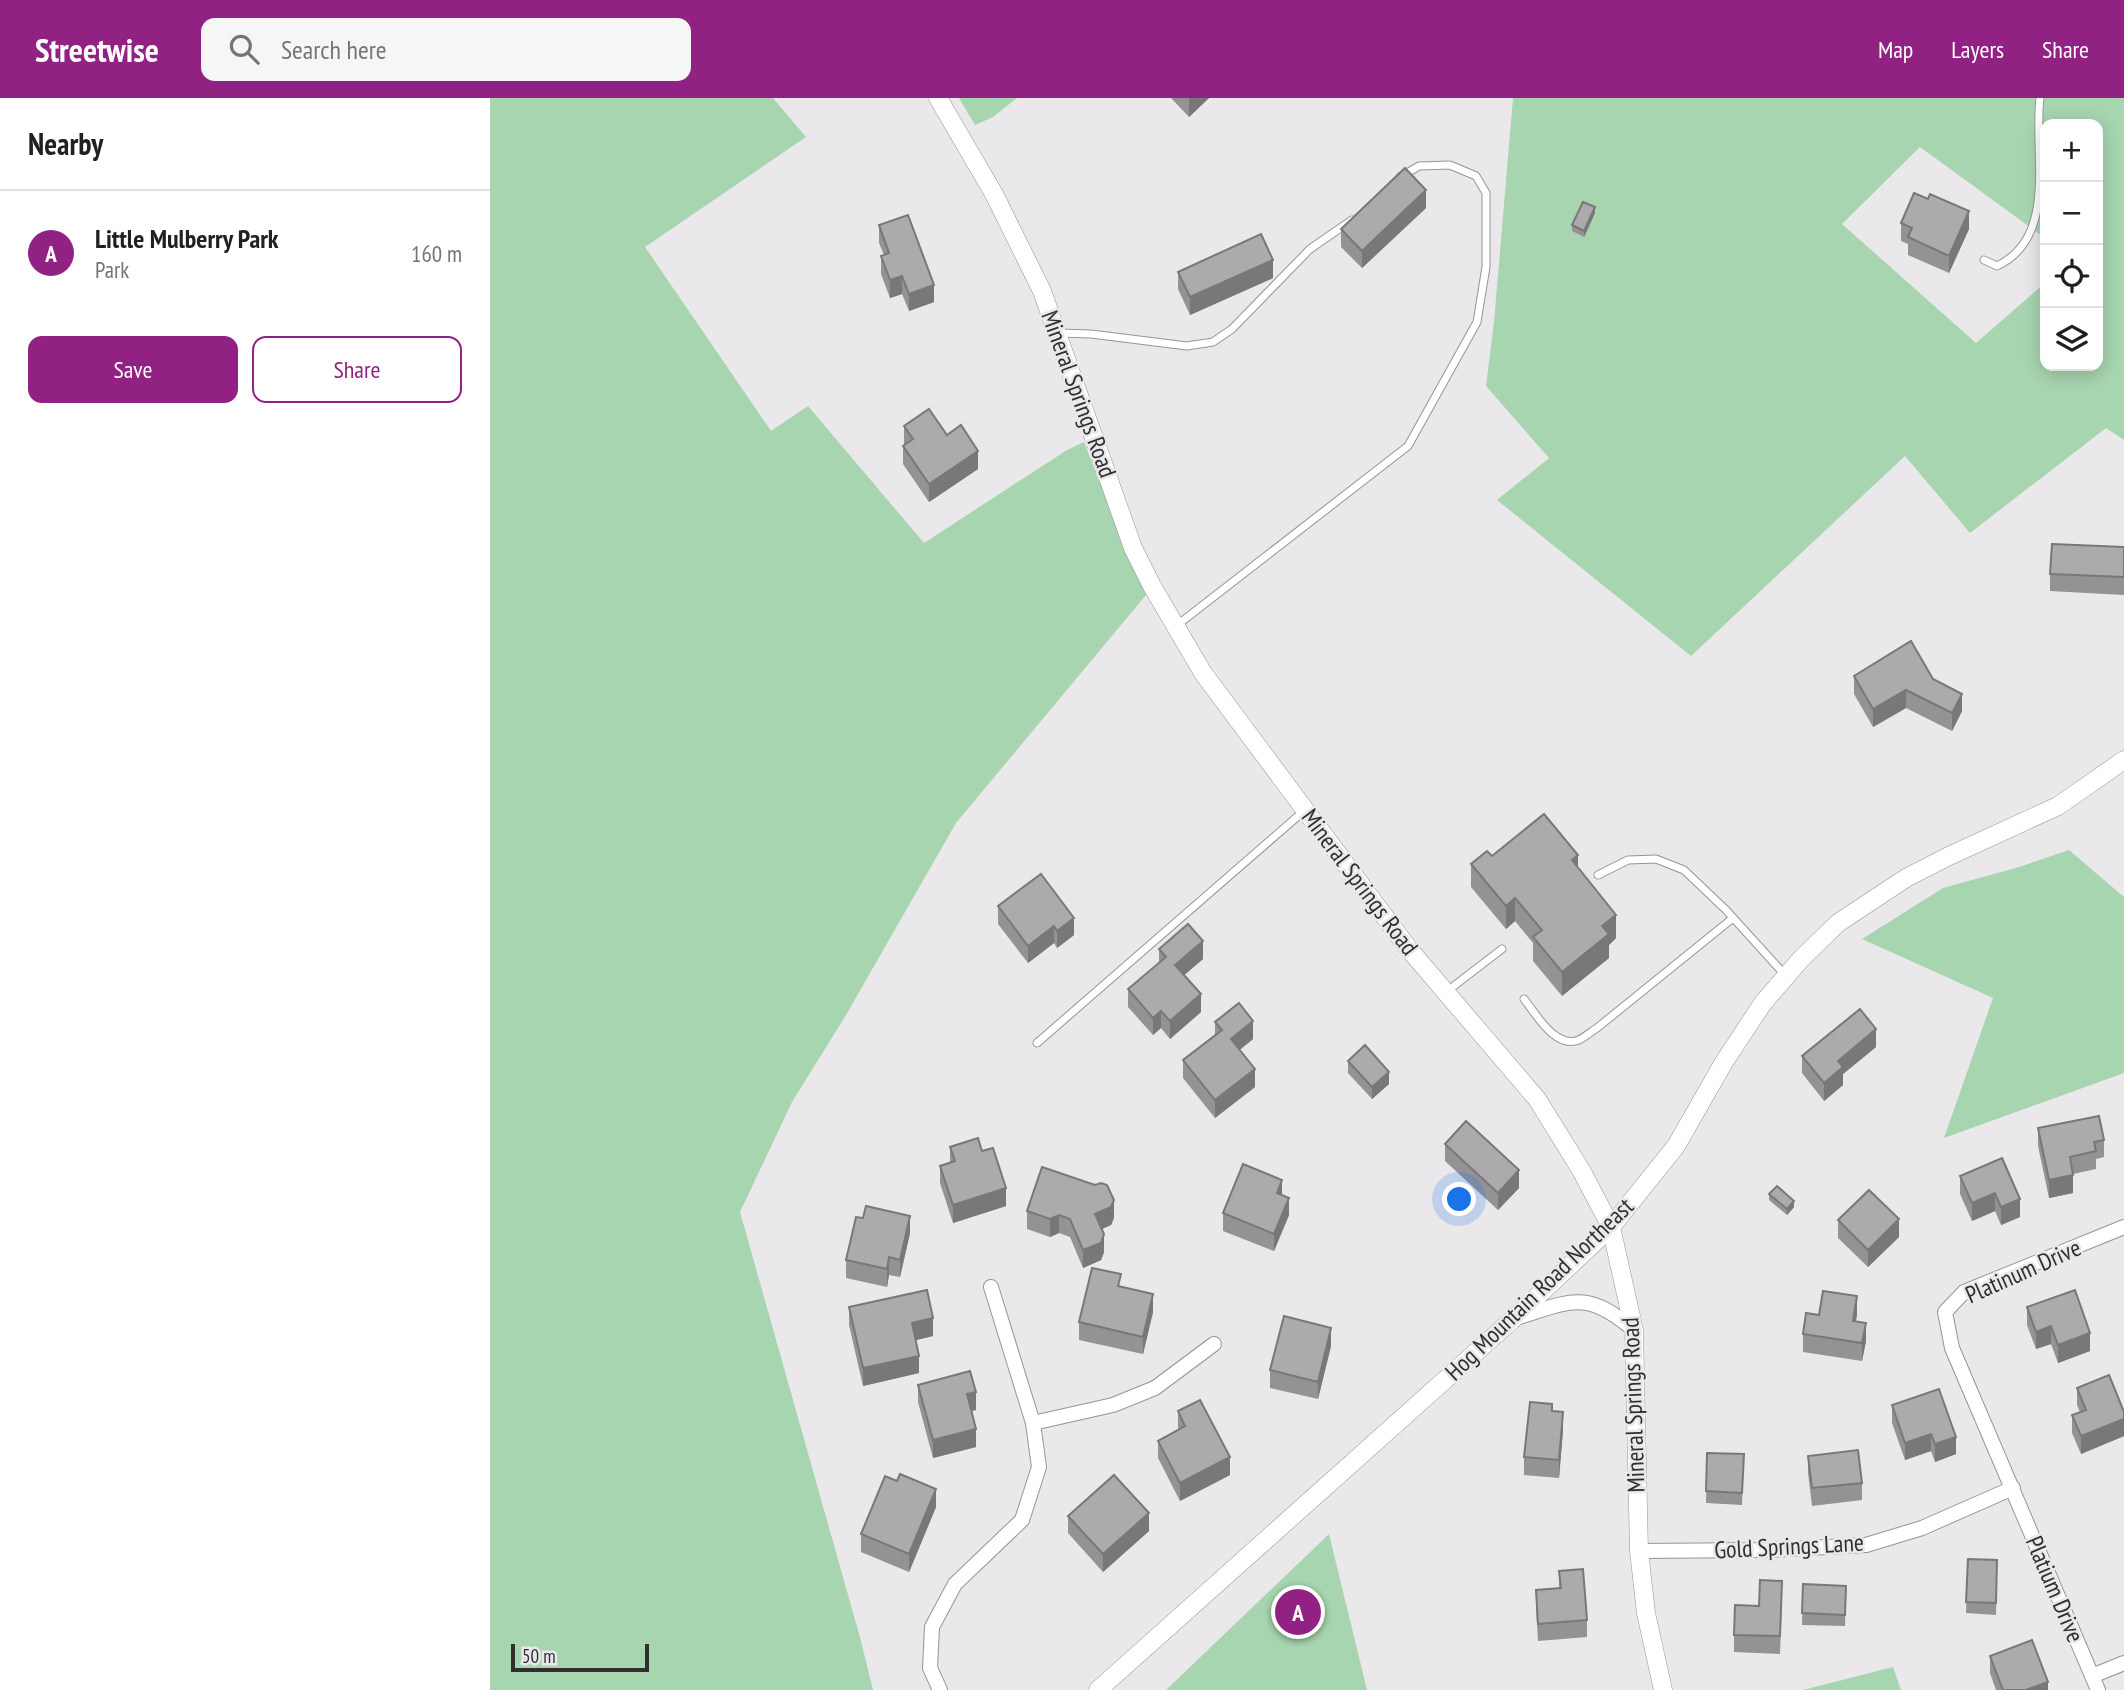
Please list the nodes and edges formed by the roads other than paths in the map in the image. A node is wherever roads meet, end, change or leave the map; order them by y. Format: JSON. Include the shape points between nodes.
{"nodes":[{"id":1,"x":938,"y":98,"type":"edge"},
{"id":2,"x":2040,"y":98,"type":"edge"},
{"id":3,"x":1395,"y":181,"type":"edge"},
{"id":4,"x":1363,"y":213,"type":"edge"},
{"id":5,"x":1984,"y":260,"type":"dead end"},
{"id":6,"x":1057,"y":333,"type":"junction"},
{"id":7,"x":1175,"y":626,"type":"junction"},
{"id":8,"x":2124,"y":761,"type":"edge"},
{"id":9,"x":1305,"y":810,"type":"junction"},
{"id":10,"x":1598,"y":875,"type":"dead end"},
{"id":11,"x":1733,"y":918,"type":"junction"},
{"id":12,"x":1502,"y":949,"type":"dead end"},
{"id":13,"x":1786,"y":976,"type":"junction"},
{"id":14,"x":1446,"y":992,"type":"junction"},
{"id":15,"x":1524,"y":999,"type":"dead end"},
{"id":16,"x":1037,"y":1043,"type":"dead end"},
{"id":17,"x":1611,"y":1227,"type":"junction"},
{"id":18,"x":2124,"y":1227,"type":"edge"},
{"id":19,"x":991,"y":1287,"type":"dead end"},
{"id":20,"x":1512,"y":1320,"type":"junction"},
{"id":21,"x":1634,"y":1330,"type":"junction"},
{"id":22,"x":1214,"y":1344,"type":"dead end"},
{"id":23,"x":1033,"y":1423,"type":"junction"},
{"id":24,"x":2013,"y":1488,"type":"junction"},
{"id":25,"x":1639,"y":1551,"type":"junction"},
{"id":26,"x":2124,"y":1663,"type":"edge"},
{"id":27,"x":2095,"y":1683,"type":"edge"},
{"id":28,"x":940,"y":1690,"type":"edge"},
{"id":29,"x":1098,"y":1690,"type":"edge"},
{"id":30,"x":1663,"y":1690,"type":"edge"}],
"edges":[{"from":1,"to":6,"type":"street","name":"Mineral Springs Road","via":[[994,194],[1042,291]]},
{"from":2,"to":5,"type":"lane","via":[[2039,206],[2026,240],[2009,261],[1997,266]]},
{"from":3,"to":7,"type":"lane","via":[[1419,166],[1450,165],[1476,176],[1486,193],[1486,267],[1477,322],[1408,446]]},
{"from":4,"to":6,"type":"lane","via":[[1310,248],[1232,329],[1213,342],[1187,346]]},
{"from":6,"to":7,"type":"street","name":"Mineral Springs Road","via":[[1133,548]]},
{"from":7,"to":9,"type":"street","name":"Mineral Springs Road","via":[[1203,673]]},
{"from":8,"to":13,"type":"street","name":"Hog Mountain Road Northeast","via":[[2058,806],[1906,878],[1838,923]]},
{"from":9,"to":14,"type":"street","name":"Mineral Springs Road"},
{"from":9,"to":16,"type":"lane"},
{"from":10,"to":11,"type":"lane","via":[[1628,860],[1656,859],[1684,870]]},
{"from":11,"to":13,"type":"lane"},
{"from":11,"to":15,"type":"lane","via":[[1578,1040],[1552,1035]]},
{"from":12,"to":14,"type":"lane"},
{"from":13,"to":17,"type":"street","name":"Hog Mountain Road Northeast","via":[[1724,1062],[1676,1146]]},
{"from":14,"to":17,"type":"street","name":"Mineral Springs Road","via":[[1537,1099]]},
{"from":17,"to":20,"type":"street","name":"Hog Mountain Road Northeast"},
{"from":17,"to":21,"type":"street","name":"Mineral Springs Road"},
{"from":18,"to":24,"type":"street","name":"Platinum Drive","via":[[1964,1292],[1945,1312],[1952,1348]]},
{"from":19,"to":23,"type":"street"},
{"from":20,"to":21,"type":"street","via":[[1585,1301],[1606,1308]]},
{"from":20,"to":29,"type":"street","name":"Hog Mountain Road Northeast"},
{"from":21,"to":25,"type":"street","name":"Mineral Springs Road"},
{"from":22,"to":23,"type":"street","via":[[1155,1388],[1113,1405]]},
{"from":23,"to":28,"type":"street","via":[[1039,1467],[1022,1520],[955,1584],[932,1627],[930,1668]]},
{"from":24,"to":25,"type":"street","name":"Gold Springs Lane","via":[[1922,1528],[1866,1545]]},
{"from":24,"to":27,"type":"street","name":"Platium Drive"},
{"from":25,"to":30,"type":"street","name":"Mineral Springs Road","via":[[1646,1613]]},
{"from":26,"to":27,"type":"street"}]}
